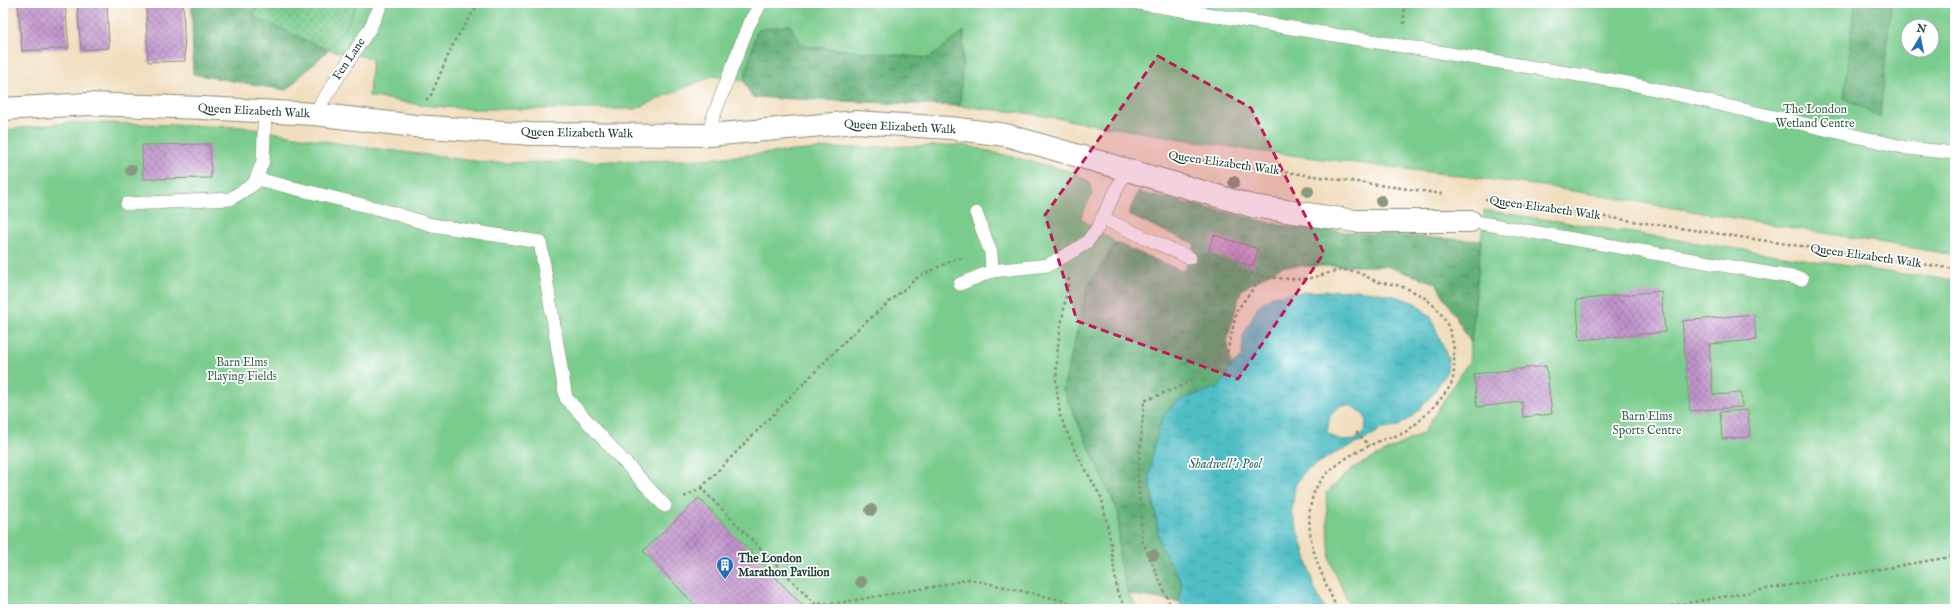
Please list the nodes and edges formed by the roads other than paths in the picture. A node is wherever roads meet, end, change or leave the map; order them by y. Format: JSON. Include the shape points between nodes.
{"nodes":[{"id":1,"x":382,"y":3,"type":"edge"},
{"id":2,"x":761,"y":3,"type":"edge"},
{"id":3,"x":1139,"y":3,"type":"edge"},
{"id":4,"x":3,"y":110,"type":"edge"},
{"id":5,"x":265,"y":112,"type":"junction"},
{"id":6,"x":314,"y":114,"type":"junction"},
{"id":7,"x":709,"y":135,"type":"junction"},
{"id":8,"x":1955,"y":153,"type":"edge"},
{"id":9,"x":1126,"y":170,"type":"junction"},
{"id":10,"x":256,"y":179,"type":"junction"},
{"id":11,"x":126,"y":204,"type":"dead end"},
{"id":12,"x":976,"y":213,"type":"dead end"},
{"id":13,"x":1102,"y":218,"type":"junction"},
{"id":14,"x":1470,"y":221,"type":"joint"},
{"id":15,"x":1190,"y":258,"type":"road end"},
{"id":16,"x":992,"y":271,"type":"junction"},
{"id":17,"x":1802,"y":279,"type":"dead end"},
{"id":18,"x":960,"y":284,"type":"dead end"},
{"id":19,"x":665,"y":506,"type":"road end"}],
"edges":[{"from":1,"to":6,"type":"lane","name":"Fen Lane","via":[[370,28]]},
{"from":2,"to":7,"type":"lane","via":[[748,26],[712,120]]},
{"from":3,"to":8,"type":"lane","via":[[1628,83],[1891,145]]},
{"from":4,"to":5,"type":"street","name":"Queen Elizabeth Walk","via":[[88,104]]},
{"from":5,"to":6,"type":"street","name":"Queen Elizabeth Walk"},
{"from":5,"to":10,"type":"lane","via":[[264,161]]},
{"from":6,"to":7,"type":"street","name":"Queen Elizabeth Walk","via":[[415,126],[531,134]]},
{"from":7,"to":9,"type":"street","name":"Queen Elizabeth Walk","via":[[856,122],[950,128],[1006,135]]},
{"from":9,"to":13,"type":"lane"},
{"from":9,"to":14,"type":"street","name":"Queen Elizabeth Walk","via":[[1252,206],[1355,221]]},
{"from":10,"to":11,"type":"lane","via":[[254,184],[230,199]]},
{"from":10,"to":19,"type":"lane","via":[[383,210],[432,225],[540,242],[566,398]]},
{"from":12,"to":16,"type":"lane","via":[[991,253]]},
{"from":13,"to":15,"type":"lane"},
{"from":13,"to":16,"type":"lane","via":[[1087,242],[1048,265]]},
{"from":14,"to":17,"type":"lane"},
{"from":16,"to":18,"type":"lane"}]}
